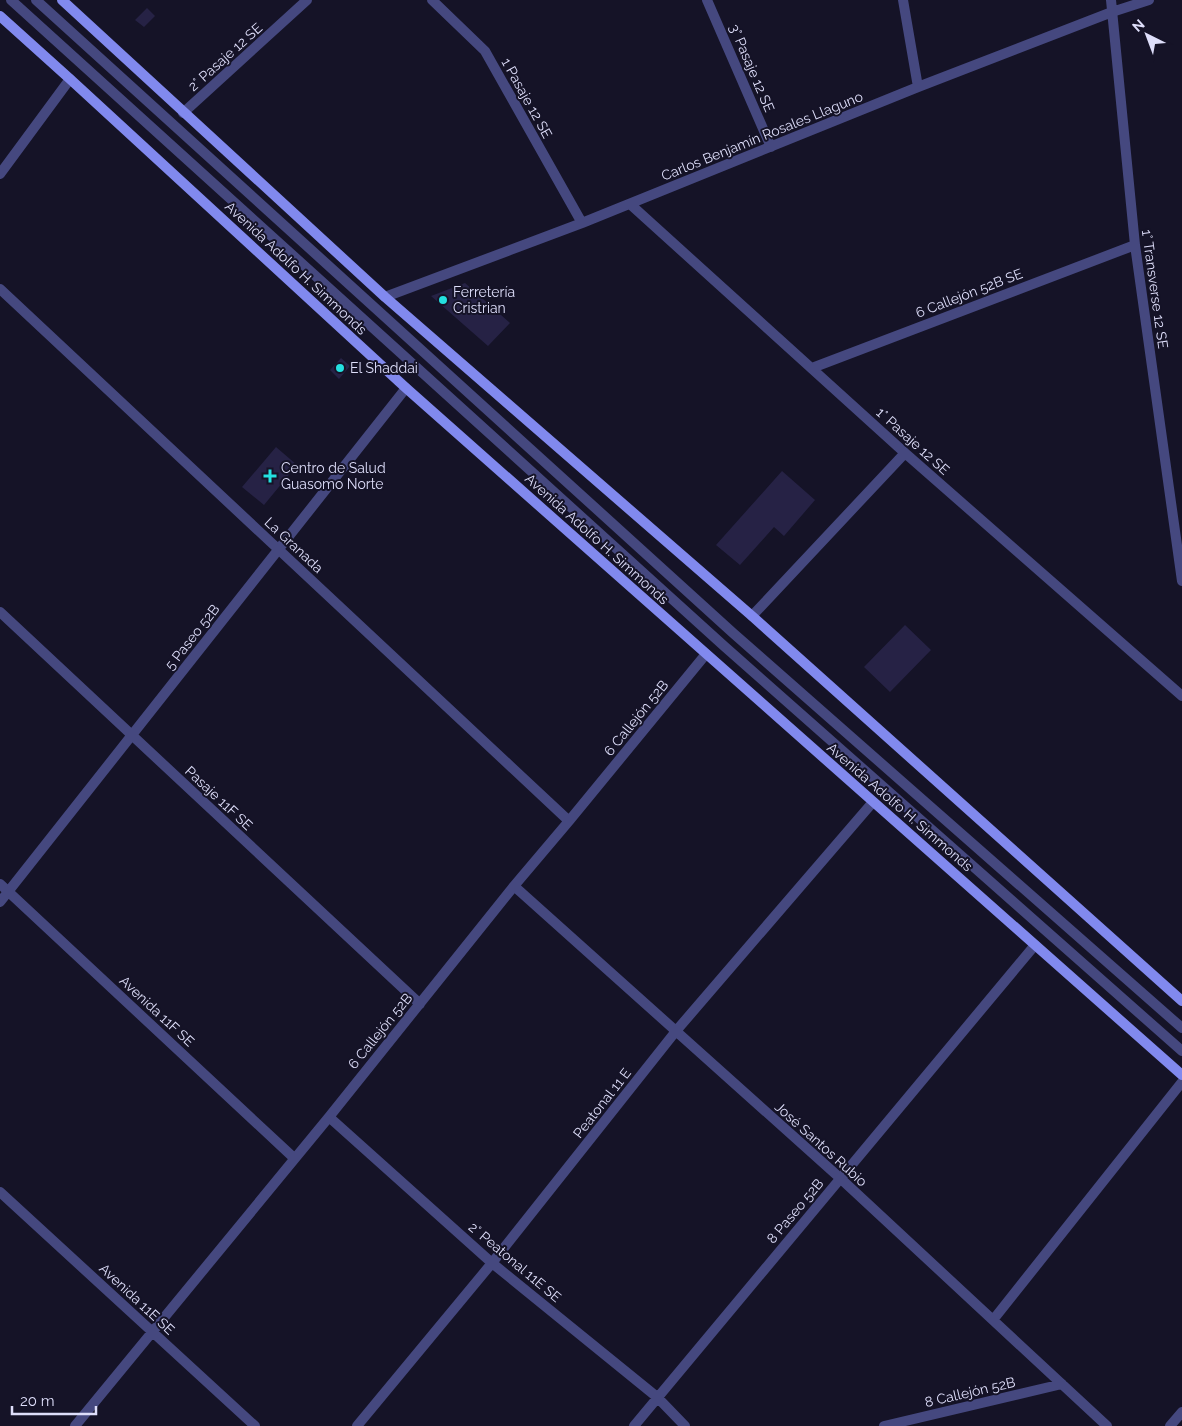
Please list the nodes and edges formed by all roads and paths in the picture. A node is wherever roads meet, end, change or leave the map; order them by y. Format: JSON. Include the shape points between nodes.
{"nodes":[{"id":1,"x":11,"y":0,"type":"edge"},
{"id":2,"x":36,"y":0,"type":"edge"},
{"id":3,"x":62,"y":0,"type":"edge"},
{"id":4,"x":307,"y":0,"type":"edge"},
{"id":5,"x":432,"y":0,"type":"edge"},
{"id":6,"x":707,"y":0,"type":"edge"},
{"id":7,"x":903,"y":0,"type":"edge"},
{"id":8,"x":1111,"y":0,"type":"edge"},
{"id":9,"x":1149,"y":0,"type":"edge"},
{"id":10,"x":1112,"y":12,"type":"junction"},
{"id":11,"x":0,"y":16,"type":"edge"},
{"id":12,"x":70,"y":79,"type":"junction"},
{"id":13,"x":918,"y":87,"type":"junction"},
{"id":14,"x":183,"y":113,"type":"junction"},
{"id":15,"x":772,"y":148,"type":"junction"},
{"id":16,"x":0,"y":174,"type":"edge"},
{"id":17,"x":630,"y":204,"type":"junction"},
{"id":18,"x":582,"y":223,"type":"junction"},
{"id":19,"x":1135,"y":245,"type":"junction"},
{"id":20,"x":0,"y":289,"type":"edge"},
{"id":21,"x":385,"y":297,"type":"junction"},
{"id":22,"x":812,"y":368,"type":"junction"},
{"id":23,"x":406,"y":388,"type":"junction"},
{"id":24,"x":905,"y":453,"type":"junction"},
{"id":25,"x":279,"y":549,"type":"junction"},
{"id":26,"x":1182,"y":581,"type":"edge"},
{"id":27,"x":0,"y":612,"type":"edge"},
{"id":28,"x":752,"y":616,"type":"junction"},
{"id":29,"x":706,"y":654,"type":"junction"},
{"id":30,"x":1182,"y":696,"type":"edge"},
{"id":31,"x":132,"y":735,"type":"junction"},
{"id":32,"x":873,"y":802,"type":"junction"},
{"id":33,"x":569,"y":821,"type":"junction"},
{"id":34,"x":0,"y":884,"type":"edge"},
{"id":35,"x":514,"y":886,"type":"junction"},
{"id":36,"x":8,"y":892,"type":"junction"},
{"id":37,"x":0,"y":902,"type":"edge"},
{"id":38,"x":1035,"y":945,"type":"junction"},
{"id":39,"x":1182,"y":1001,"type":"edge"},
{"id":40,"x":420,"y":1004,"type":"junction"},
{"id":41,"x":1182,"y":1028,"type":"edge"},
{"id":42,"x":676,"y":1031,"type":"junction"},
{"id":43,"x":1182,"y":1051,"type":"edge"},
{"id":44,"x":1182,"y":1075,"type":"edge"},
{"id":45,"x":1182,"y":1082,"type":"edge"},
{"id":46,"x":329,"y":1116,"type":"junction"},
{"id":47,"x":294,"y":1158,"type":"junction"},
{"id":48,"x":840,"y":1178,"type":"junction"},
{"id":49,"x":0,"y":1192,"type":"edge"},
{"id":50,"x":492,"y":1263,"type":"junction"},
{"id":51,"x":993,"y":1320,"type":"junction"},
{"id":52,"x":152,"y":1332,"type":"junction"},
{"id":53,"x":1062,"y":1384,"type":"junction"},
{"id":54,"x":657,"y":1398,"type":"junction"},
{"id":55,"x":1182,"y":1412,"type":"edge"},
{"id":56,"x":75,"y":1426,"type":"edge"},
{"id":57,"x":255,"y":1426,"type":"edge"},
{"id":58,"x":357,"y":1426,"type":"edge"},
{"id":59,"x":634,"y":1426,"type":"edge"},
{"id":60,"x":685,"y":1426,"type":"edge"},
{"id":61,"x":884,"y":1426,"type":"edge"},
{"id":62,"x":1107,"y":1426,"type":"edge"},
{"id":63,"x":1170,"y":1426,"type":"edge"}],
"edges":[{"from":1,"to":43,"type":"street","name":"Avenida Adolfo H. Simmonds","via":[[724,646]]},
{"from":2,"to":41,"type":"street","name":"Avenida Adolfo H. Simmonds","via":[[733,633]]},
{"from":3,"to":14,"type":"main road"},
{"from":4,"to":14,"type":"street","name":"2° Pasaje 12 SE"},
{"from":5,"to":18,"type":"street","name":"1 Pasaje 12 SE","via":[[485,50]]},
{"from":6,"to":15,"type":"street","name":"3° Pasaje 12 SE"},
{"from":7,"to":13,"type":"street"},
{"from":8,"to":10,"type":"street","name":"1° Transverse 12 SE"},
{"from":9,"to":10,"type":"street","name":"Carlos Benjamín Rosales Llaguno"},
{"from":10,"to":13,"type":"street","name":"Carlos Benjamín Rosales Llaguno"},
{"from":10,"to":19,"type":"street","name":"1° Transverse 12 SE"},
{"from":11,"to":12,"type":"main road","name":"Avenida Adolfo H. Simmonds"},
{"from":12,"to":16,"type":"street"},
{"from":12,"to":23,"type":"main road","name":"Avenida Adolfo H. Simmonds"},
{"from":13,"to":15,"type":"street","name":"Carlos Benjamín Rosales Llaguno"},
{"from":14,"to":21,"type":"main road"},
{"from":15,"to":17,"type":"street","name":"Carlos Benjamín Rosales Llaguno"},
{"from":17,"to":18,"type":"street","name":"Carlos Benjamín Rosales Llaguno"},
{"from":17,"to":22,"type":"street","name":"1° Pasaje 12 SE"},
{"from":18,"to":21,"type":"street","name":"Carlos Benjamín Rosales Llaguno"},
{"from":19,"to":22,"type":"street","name":"6 Callejón 52B SE"},
{"from":19,"to":26,"type":"street","name":"1° Transverse 12 SE"},
{"from":20,"to":25,"type":"street","name":"La Granada"},
{"from":21,"to":28,"type":"main road"},
{"from":22,"to":24,"type":"street","name":"1° Pasaje 12 SE"},
{"from":23,"to":25,"type":"street","name":"5 Paseo 52B"},
{"from":23,"to":29,"type":"main road","name":"Avenida Adolfo H. Simmonds"},
{"from":24,"to":28,"type":"street"},
{"from":24,"to":30,"type":"street","name":"1° Pasaje 12 SE"},
{"from":25,"to":31,"type":"street","name":"5 Paseo 52B"},
{"from":25,"to":33,"type":"street","name":"La Granada"},
{"from":27,"to":31,"type":"street","name":"Pasaje 11F SE"},
{"from":28,"to":39,"type":"main road"},
{"from":29,"to":32,"type":"main road","name":"Avenida Adolfo H. Simmonds"},
{"from":29,"to":33,"type":"street","name":"6 Callejón 52B"},
{"from":31,"to":36,"type":"street","name":"5 Paseo 52B"},
{"from":31,"to":40,"type":"street","name":"Pasaje 11F SE"},
{"from":32,"to":38,"type":"main road","name":"Avenida Adolfo H. Simmonds"},
{"from":32,"to":42,"type":"street","name":"Peatonal 11 E"},
{"from":33,"to":35,"type":"street","name":"6 Callejón 52B"},
{"from":34,"to":36,"type":"street","name":"Avenida 11F SE"},
{"from":35,"to":40,"type":"street","name":"6 Callejón 52B"},
{"from":35,"to":42,"type":"street","name":"José Santos Rubio"},
{"from":36,"to":37,"type":"street","name":"5 Paseo 52B"},
{"from":36,"to":47,"type":"street","name":"Avenida 11F SE"},
{"from":38,"to":44,"type":"main road","name":"Avenida Adolfo H. Simmonds"},
{"from":38,"to":48,"type":"street","name":"8 Paseo 52B"},
{"from":40,"to":46,"type":"street","name":"6 Callejón 52B"},
{"from":42,"to":48,"type":"street","name":"José Santos Rubio"},
{"from":42,"to":50,"type":"street","name":"Peatonal 11 E"},
{"from":45,"to":51,"type":"street"},
{"from":46,"to":47,"type":"street","name":"6 Callejón 52B"},
{"from":46,"to":50,"type":"street","name":"2° Peatonal 11E SE"},
{"from":47,"to":52,"type":"street","name":"6 Callejón 52B"},
{"from":48,"to":51,"type":"street","name":"José Santos Rubio"},
{"from":48,"to":54,"type":"street","name":"8 Paseo 52B"},
{"from":49,"to":52,"type":"street","name":"Avenida 11E SE"},
{"from":50,"to":54,"type":"street","name":"2° Peatonal 11E SE"},
{"from":50,"to":58,"type":"street","name":"Peatonal 11 E"},
{"from":51,"to":53,"type":"street","name":"José Santos Rubio"},
{"from":52,"to":56,"type":"street","name":"6 Callejón 52B"},
{"from":52,"to":57,"type":"street","name":"Avenida 11E SE"},
{"from":53,"to":61,"type":"street","name":"8 Callejón 52B"},
{"from":53,"to":62,"type":"street","name":"José Santos Rubio"},
{"from":54,"to":59,"type":"street","name":"8 Paseo 52B"},
{"from":54,"to":60,"type":"street","name":"2° Peatonal 11E SE"},
{"from":55,"to":63,"type":"street"}]}
